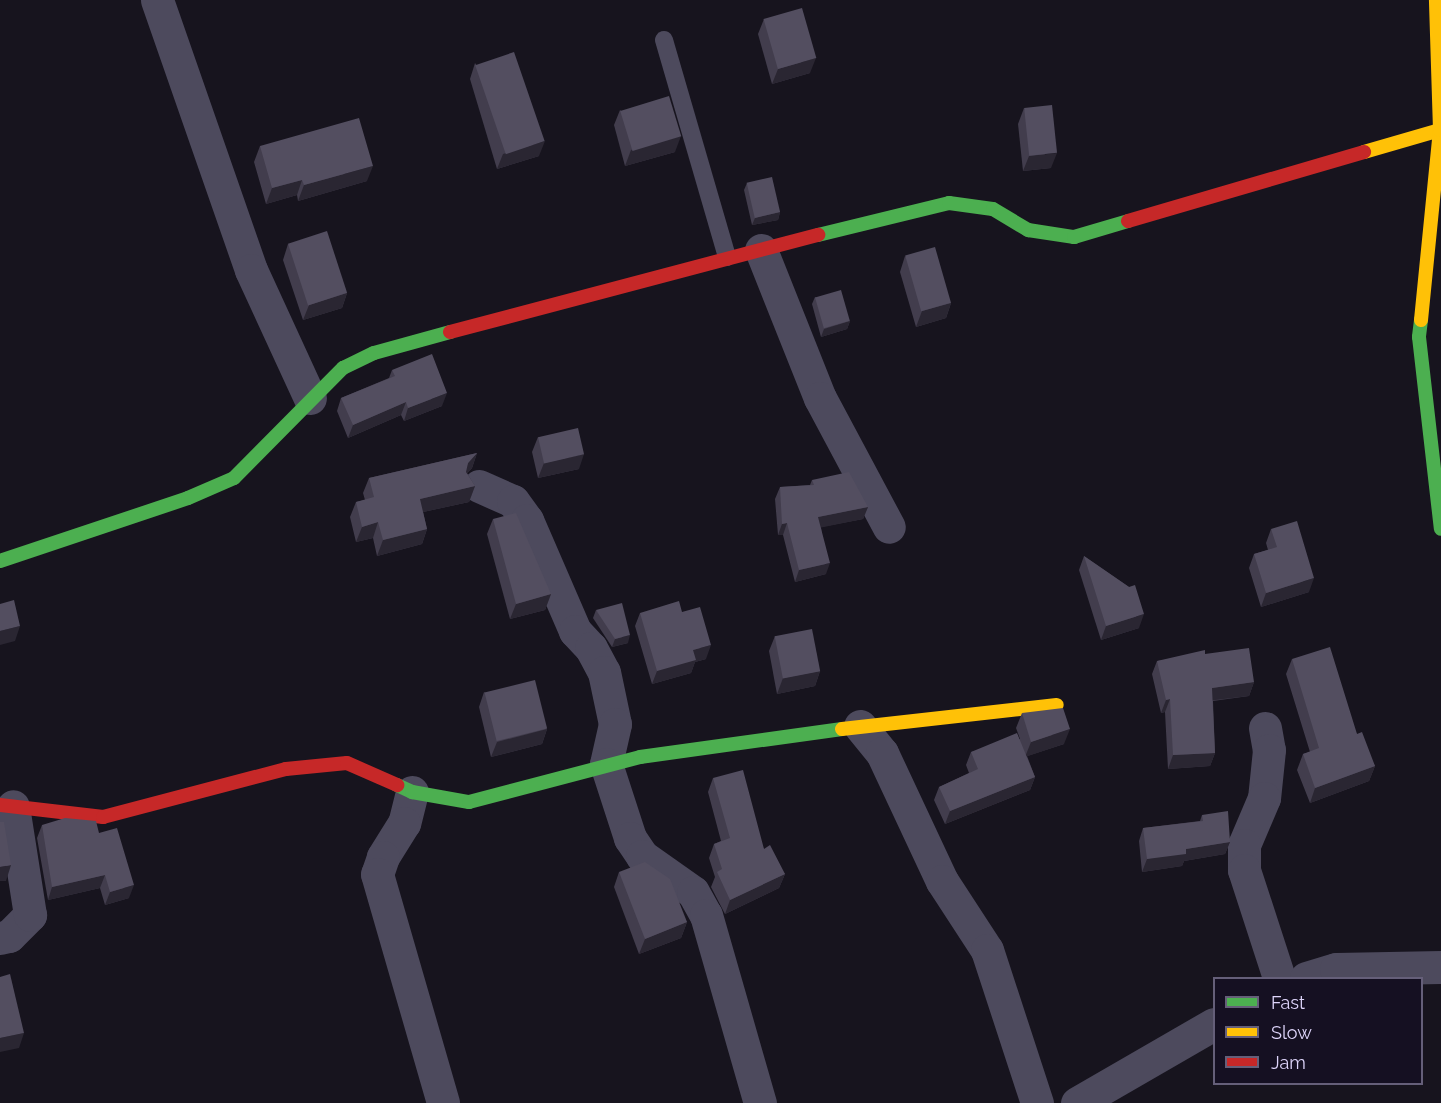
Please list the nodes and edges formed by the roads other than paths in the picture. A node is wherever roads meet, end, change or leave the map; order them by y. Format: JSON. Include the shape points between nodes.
{"nodes":[{"id":1,"x":157,"y":0,"type":"edge"},
{"id":2,"x":1436,"y":0,"type":"edge"},
{"id":3,"x":1439,"y":34,"type":"edge"},
{"id":4,"x":664,"y":40,"type":"dead end"},
{"id":5,"x":1440,"y":130,"type":"edge"},
{"id":6,"x":761,"y":250,"type":"junction"},
{"id":7,"x":727,"y":257,"type":"junction"},
{"id":8,"x":310,"y":398,"type":"junction"},
{"id":9,"x":479,"y":486,"type":"dead end"},
{"id":10,"x":889,"y":527,"type":"dead end"},
{"id":11,"x":1441,"y":529,"type":"edge"},
{"id":12,"x":0,"y":561,"type":"edge"},
{"id":13,"x":1058,"y":705,"type":"dead end"},
{"id":14,"x":860,"y":726,"type":"junction"},
{"id":15,"x":1265,"y":728,"type":"dead end"},
{"id":16,"x":606,"y":764,"type":"junction"},
{"id":17,"x":412,"y":792,"type":"junction"},
{"id":18,"x":6,"y":805,"type":"edge"},
{"id":19,"x":0,"y":939,"type":"edge"},
{"id":20,"x":1441,"y":967,"type":"edge"},
{"id":21,"x":1279,"y":977,"type":"edge"},
{"id":22,"x":1309,"y":977,"type":"edge"},
{"id":23,"x":1213,"y":1025,"type":"edge"},
{"id":24,"x":443,"y":1103,"type":"edge"},
{"id":25,"x":760,"y":1103,"type":"edge"},
{"id":26,"x":1036,"y":1103,"type":"edge"},
{"id":27,"x":1077,"y":1103,"type":"edge"}],
"edges":[{"from":1,"to":8,"type":"street","via":[[251,270]]},
{"from":2,"to":3,"type":"street"},
{"from":3,"to":5,"type":"street"},
{"from":4,"to":7,"type":"lane"},
{"from":5,"to":6,"type":"street","via":[[1074,237],[1028,230],[993,209],[949,203]]},
{"from":5,"to":11,"type":"street","via":[[1419,338]]},
{"from":6,"to":7,"type":"street"},
{"from":6,"to":10,"type":"street","via":[[820,398]]},
{"from":7,"to":8,"type":"street","via":[[374,353],[343,368]]},
{"from":8,"to":12,"type":"street","via":[[234,478],[188,498]]},
{"from":9,"to":16,"type":"street","via":[[513,501],[527,520],[574,631],[591,648],[604,672],[615,724]]},
{"from":13,"to":14,"type":"street"},
{"from":14,"to":16,"type":"street"},
{"from":14,"to":26,"type":"street","via":[[882,753],[942,881],[987,950]]},
{"from":15,"to":21,"type":"street","via":[[1269,750],[1264,798],[1244,845],[1244,870]]},
{"from":16,"to":17,"type":"street","via":[[516,793],[469,802]]},
{"from":16,"to":25,"type":"street","via":[[630,838],[642,856],[693,892],[706,915]]},
{"from":17,"to":18,"type":"street","via":[[347,764],[286,770],[103,817]]},
{"from":17,"to":24,"type":"street","via":[[404,823],[377,874]]},
{"from":18,"to":19,"type":"street","via":[[30,915],[9,936]]},
{"from":20,"to":22,"type":"street","via":[[1336,969]]},
{"from":23,"to":27,"type":"street"}]}
